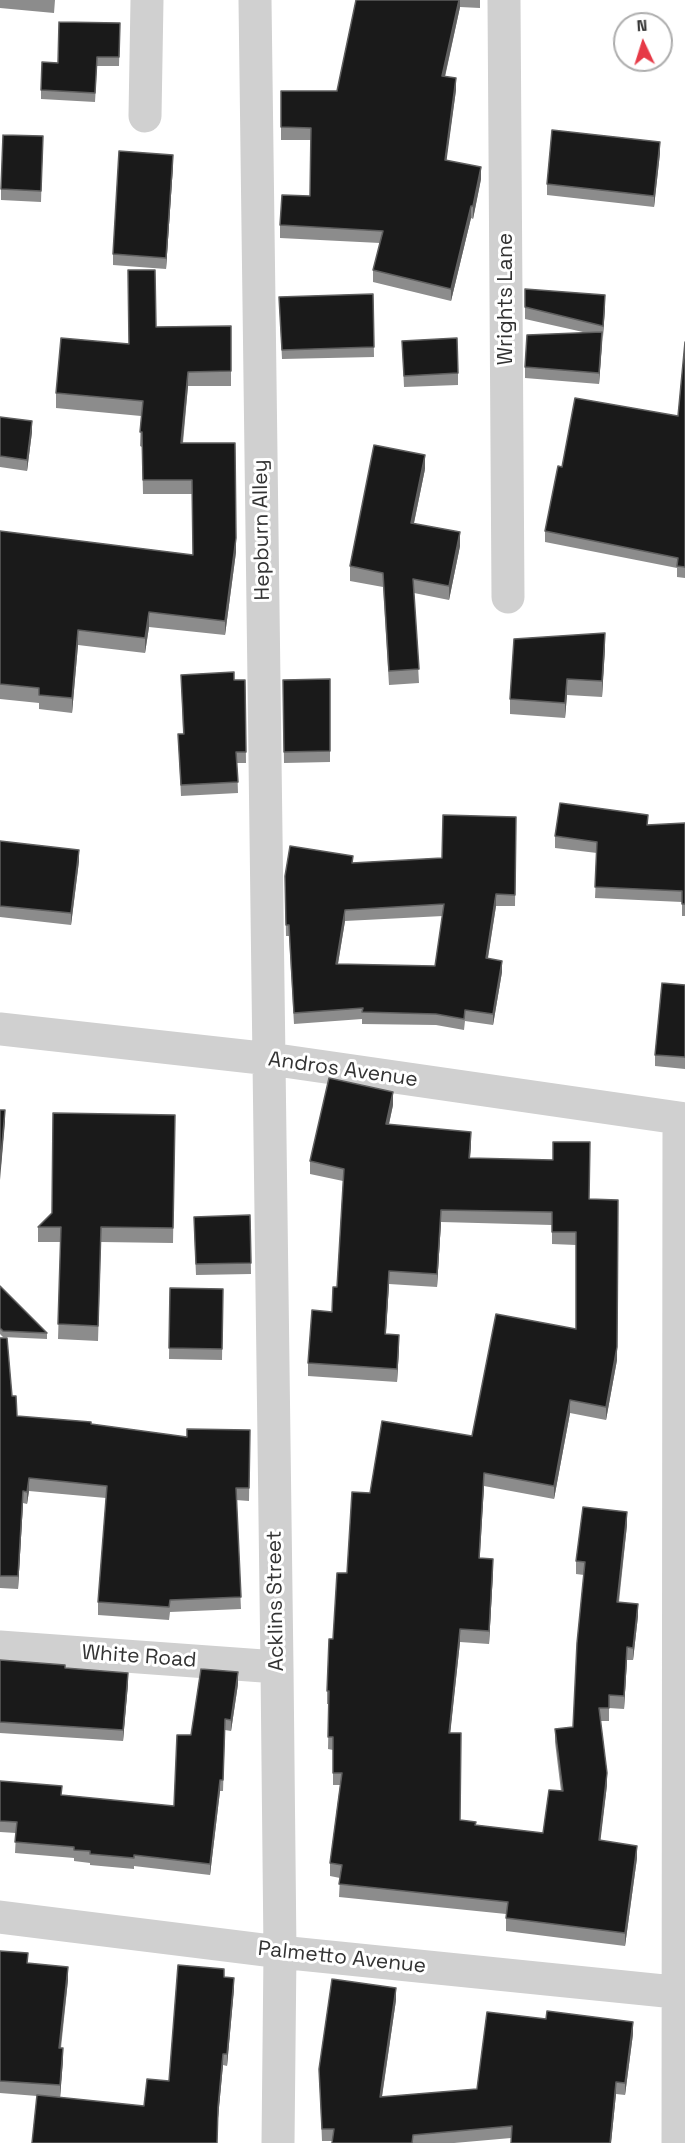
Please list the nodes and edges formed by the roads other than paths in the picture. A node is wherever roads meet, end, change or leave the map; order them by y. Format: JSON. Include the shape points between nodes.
{"nodes":[{"id":1,"x":147,"y":0,"type":"edge"},
{"id":2,"x":255,"y":0,"type":"edge"},
{"id":3,"x":504,"y":0,"type":"edge"},
{"id":4,"x":145,"y":116,"type":"dead end"},
{"id":5,"x":508,"y":597,"type":"dead end"},
{"id":6,"x":0,"y":1029,"type":"edge"},
{"id":7,"x":270,"y":1059,"type":"junction"},
{"id":8,"x":682,"y":1119,"type":"edge"},
{"id":9,"x":0,"y":1647,"type":"edge"},
{"id":10,"x":277,"y":1667,"type":"junction"},
{"id":11,"x":0,"y":1917,"type":"edge"},
{"id":12,"x":280,"y":1952,"type":"junction"},
{"id":13,"x":682,"y":1993,"type":"edge"},
{"id":14,"x":278,"y":2143,"type":"edge"},
{"id":15,"x":678,"y":2143,"type":"edge"}],
"edges":[{"from":1,"to":4,"type":"street"},
{"from":2,"to":7,"type":"street","name":"Hepburn Alley"},
{"from":3,"to":5,"type":"street","name":"Wrights Lane"},
{"from":6,"to":7,"type":"street","name":"Andros Avenue"},
{"from":7,"to":8,"type":"street","name":"Andros Avenue"},
{"from":7,"to":10,"type":"street","name":"Acklins Street"},
{"from":8,"to":13,"type":"street"},
{"from":9,"to":10,"type":"street","name":"White Road"},
{"from":10,"to":12,"type":"street","name":"Acklins Street"},
{"from":11,"to":12,"type":"street","name":"Palmetto Avenue"},
{"from":12,"to":13,"type":"street","name":"Palmetto Avenue"},
{"from":12,"to":14,"type":"street","name":"Acklins Street"},
{"from":13,"to":15,"type":"street"}]}
